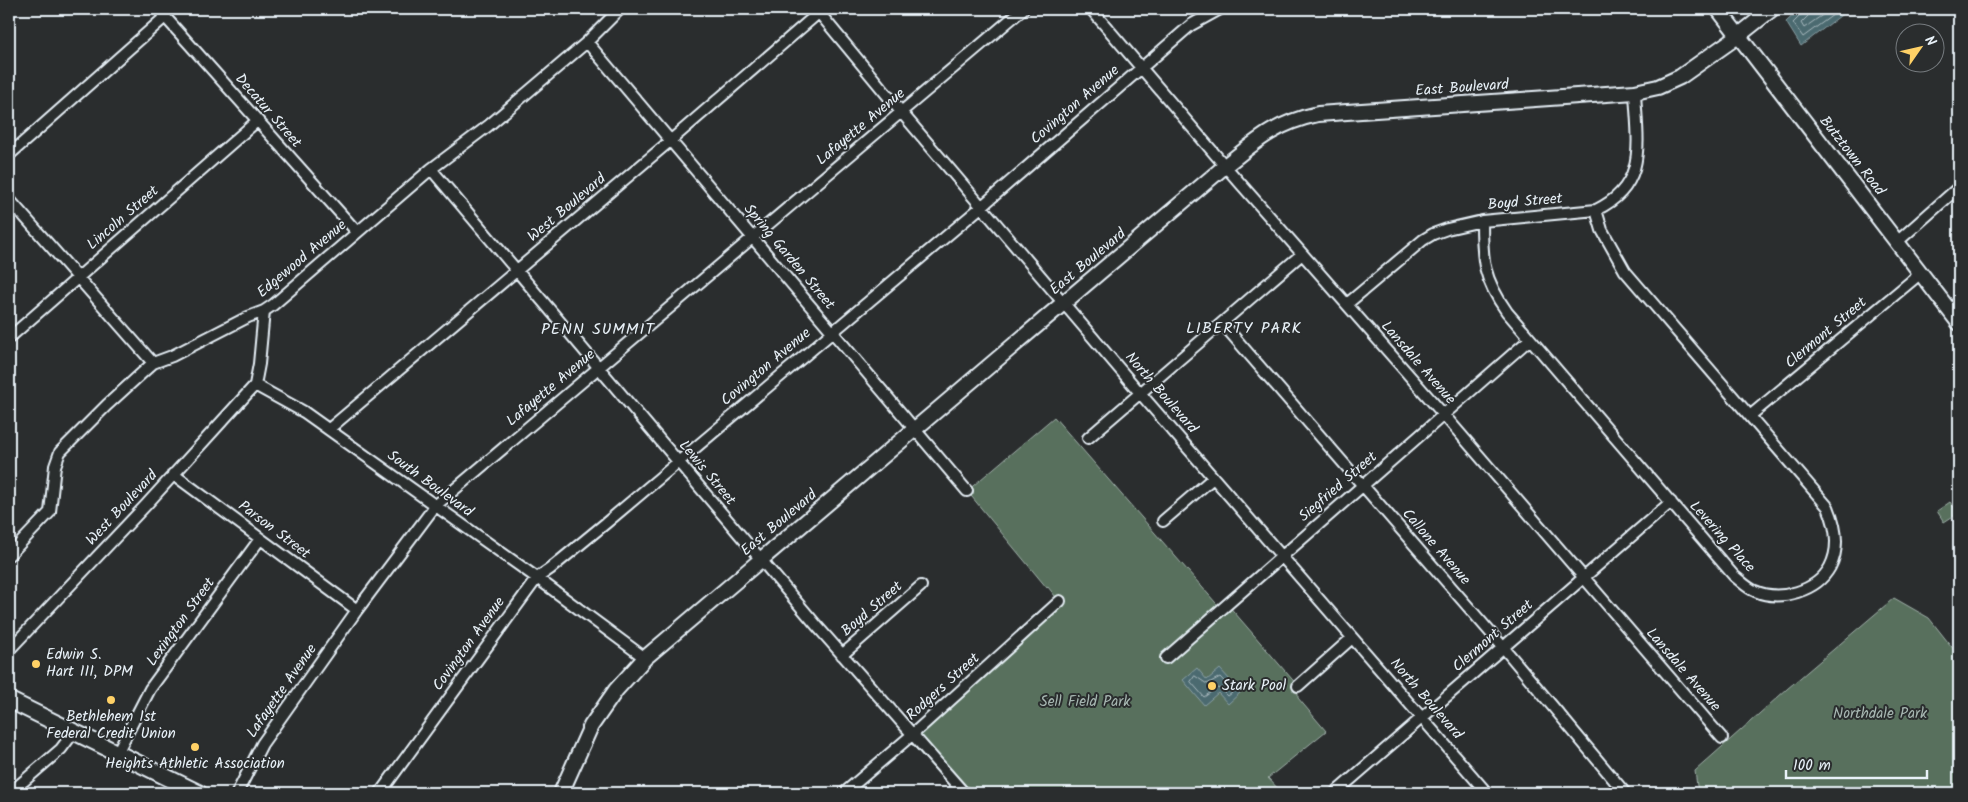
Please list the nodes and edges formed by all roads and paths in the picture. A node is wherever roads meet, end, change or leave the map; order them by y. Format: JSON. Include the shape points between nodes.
{"nodes":[{"id":1,"x":158,"y":9,"type":"edge"},
{"id":2,"x":618,"y":9,"type":"edge"},
{"id":3,"x":1023,"y":9,"type":"edge"},
{"id":4,"x":1090,"y":9,"type":"edge"},
{"id":5,"x":1220,"y":9,"type":"edge"},
{"id":6,"x":1718,"y":9,"type":"edge"},
{"id":7,"x":1772,"y":9,"type":"edge"},
{"id":8,"x":819,"y":10,"type":"edge"},
{"id":9,"x":165,"y":18,"type":"junction"},
{"id":10,"x":1738,"y":36,"type":"junction"},
{"id":11,"x":587,"y":42,"type":"junction"},
{"id":12,"x":1142,"y":67,"type":"junction"},
{"id":13,"x":1635,"y":92,"type":"junction"},
{"id":14,"x":902,"y":113,"type":"junction"},
{"id":15,"x":257,"y":121,"type":"junction"},
{"id":16,"x":670,"y":141,"type":"junction"},
{"id":17,"x":9,"y":155,"type":"edge"},
{"id":18,"x":1225,"y":166,"type":"junction"},
{"id":19,"x":431,"y":169,"type":"junction"},
{"id":20,"x":1959,"y":187,"type":"edge"},
{"id":21,"x":9,"y":200,"type":"edge"},
{"id":22,"x":981,"y":207,"type":"junction"},
{"id":23,"x":1596,"y":210,"type":"junction"},
{"id":24,"x":1482,"y":221,"type":"junction"},
{"id":25,"x":357,"y":232,"type":"junction"},
{"id":26,"x":753,"y":238,"type":"junction"},
{"id":27,"x":1897,"y":242,"type":"junction"},
{"id":28,"x":1302,"y":254,"type":"junction"},
{"id":29,"x":516,"y":270,"type":"junction"},
{"id":30,"x":1921,"y":273,"type":"junction"},
{"id":31,"x":77,"y":277,"type":"junction"},
{"id":32,"x":1064,"y":303,"type":"junction"},
{"id":33,"x":1347,"y":304,"type":"junction"},
{"id":34,"x":264,"y":311,"type":"junction"},
{"id":35,"x":1222,"y":323,"type":"junction"},
{"id":36,"x":1959,"y":323,"type":"edge"},
{"id":37,"x":832,"y":331,"type":"junction"},
{"id":38,"x":9,"y":338,"type":"edge"},
{"id":39,"x":1530,"y":339,"type":"junction"},
{"id":40,"x":153,"y":363,"type":"junction"},
{"id":41,"x":599,"y":367,"type":"junction"},
{"id":42,"x":254,"y":385,"type":"junction"},
{"id":43,"x":1140,"y":393,"type":"junction"},
{"id":44,"x":1444,"y":415,"type":"junction"},
{"id":45,"x":1751,"y":415,"type":"junction"},
{"id":46,"x":329,"y":429,"type":"junction"},
{"id":47,"x":915,"y":430,"type":"junction"},
{"id":48,"x":1088,"y":438,"type":"dead end"},
{"id":49,"x":678,"y":461,"type":"junction"},
{"id":50,"x":173,"y":474,"type":"junction"},
{"id":51,"x":1214,"y":478,"type":"junction"},
{"id":52,"x":1363,"y":485,"type":"junction"},
{"id":53,"x":967,"y":491,"type":"dead end"},
{"id":54,"x":1671,"y":502,"type":"junction"},
{"id":55,"x":435,"y":506,"type":"junction"},
{"id":56,"x":1163,"y":522,"type":"dead end"},
{"id":57,"x":260,"y":539,"type":"junction"},
{"id":58,"x":9,"y":555,"type":"edge"},
{"id":59,"x":1281,"y":557,"type":"junction"},
{"id":60,"x":760,"y":559,"type":"junction"},
{"id":61,"x":1584,"y":577,"type":"junction"},
{"id":62,"x":537,"y":578,"type":"junction"},
{"id":63,"x":921,"y":586,"type":"dead end"},
{"id":64,"x":1060,"y":601,"type":"dead end"},
{"id":65,"x":357,"y":610,"type":"junction"},
{"id":66,"x":1352,"y":638,"type":"junction"},
{"id":67,"x":1503,"y":647,"type":"junction"},
{"id":68,"x":9,"y":650,"type":"edge"},
{"id":69,"x":842,"y":655,"type":"junction"},
{"id":70,"x":645,"y":658,"type":"junction"},
{"id":71,"x":1166,"y":658,"type":"dead end"},
{"id":72,"x":1298,"y":686,"type":"dead end"},
{"id":73,"x":9,"y":700,"type":"edge"},
{"id":74,"x":1421,"y":717,"type":"junction"},
{"id":75,"x":73,"y":733,"type":"junction"},
{"id":76,"x":913,"y":734,"type":"junction"},
{"id":77,"x":1722,"y":738,"type":"dead end"},
{"id":78,"x":117,"y":754,"type":"junction"},
{"id":79,"x":177,"y":789,"type":"edge"},
{"id":80,"x":10,"y":793,"type":"edge"},
{"id":81,"x":199,"y":793,"type":"edge"},
{"id":82,"x":237,"y":793,"type":"edge"},
{"id":83,"x":380,"y":793,"type":"edge"},
{"id":84,"x":560,"y":793,"type":"edge"},
{"id":85,"x":844,"y":793,"type":"edge"},
{"id":86,"x":964,"y":793,"type":"edge"},
{"id":87,"x":1335,"y":793,"type":"edge"},
{"id":88,"x":1488,"y":793,"type":"edge"},
{"id":89,"x":1625,"y":793,"type":"edge"}],
"edges":[{"from":1,"to":9,"type":"street","name":"Decatur Street"},
{"from":2,"to":11,"type":"street","name":"Edgewood Avenue"},
{"from":3,"to":14,"type":"street","name":"Lafayette Avenue"},
{"from":4,"to":12,"type":"street","name":"Lansdale Avenue"},
{"from":5,"to":12,"type":"street","name":"Covington Avenue","via":[[1191,26]]},
{"from":6,"to":10,"type":"street","name":"Butztown Road"},
{"from":7,"to":10,"type":"street","name":"East Boulevard"},
{"from":8,"to":14,"type":"street","name":"North Boulevard"},
{"from":8,"to":16,"type":"street","name":"West Boulevard"},
{"from":9,"to":15,"type":"street","name":"Decatur Street"},
{"from":9,"to":17,"type":"street"},
{"from":10,"to":13,"type":"street","name":"East Boulevard","via":[[1680,77],[1658,87]]},
{"from":10,"to":27,"type":"street","name":"Butztown Road"},
{"from":11,"to":16,"type":"street","name":"Spring Garden Street"},
{"from":11,"to":19,"type":"street","name":"Edgewood Avenue","via":[[488,126]]},
{"from":12,"to":18,"type":"street","name":"Lansdale Avenue"},
{"from":12,"to":22,"type":"street","name":"Covington Avenue"},
{"from":13,"to":18,"type":"street","name":"East Boulevard","via":[[1318,114],[1296,118],[1266,133]]},
{"from":13,"to":23,"type":"street","name":"Boyd Street","via":[[1638,152],[1634,174],[1621,193]]},
{"from":14,"to":22,"type":"street","name":"North Boulevard"},
{"from":14,"to":26,"type":"street","name":"Lafayette Avenue"},
{"from":15,"to":25,"type":"street","name":"Decatur Street"},
{"from":15,"to":31,"type":"street","name":"Lincoln Street"},
{"from":16,"to":26,"type":"street","name":"Spring Garden Street"},
{"from":16,"to":29,"type":"street","name":"West Boulevard"},
{"from":18,"to":28,"type":"street","name":"Lansdale Avenue"},
{"from":18,"to":32,"type":"street","name":"East Boulevard"},
{"from":19,"to":25,"type":"street","name":"Edgewood Avenue"},
{"from":19,"to":29,"type":"street","name":"Lewis Street"},
{"from":20,"to":27,"type":"street"},
{"from":21,"to":31,"type":"street"},
{"from":22,"to":32,"type":"street","name":"North Boulevard"},
{"from":22,"to":37,"type":"street","name":"Covington Avenue"},
{"from":23,"to":24,"type":"street","name":"Boyd Street"},
{"from":23,"to":45,"type":"street","name":"Levering Place","via":[[1602,230],[1624,271]]},
{"from":24,"to":33,"type":"street","name":"Boyd Street","via":[[1433,234]]},
{"from":24,"to":39,"type":"street","name":"Levering Place","via":[[1482,257],[1487,279],[1507,312]]},
{"from":25,"to":34,"type":"street","name":"Edgewood Avenue"},
{"from":26,"to":37,"type":"street","name":"Spring Garden Street"},
{"from":26,"to":41,"type":"street","name":"Lafayette Avenue"},
{"from":27,"to":30,"type":"street","name":"Butztown Road"},
{"from":28,"to":33,"type":"street","name":"Lansdale Avenue"},
{"from":28,"to":35,"type":"street"},
{"from":29,"to":41,"type":"street","name":"Lewis Street"},
{"from":29,"to":46,"type":"street","name":"West Boulevard"},
{"from":30,"to":36,"type":"street","name":"Butztown Road"},
{"from":30,"to":45,"type":"street","name":"Clermont Street"},
{"from":31,"to":38,"type":"street","name":"Lincoln Street"},
{"from":31,"to":40,"type":"street"},
{"from":32,"to":43,"type":"street","name":"North Boulevard"},
{"from":32,"to":47,"type":"street","name":"East Boulevard"},
{"from":33,"to":44,"type":"street","name":"Lansdale Avenue"},
{"from":34,"to":40,"type":"street","name":"Edgewood Avenue"},
{"from":34,"to":42,"type":"street"},
{"from":35,"to":43,"type":"street"},
{"from":35,"to":52,"type":"street","name":"Callone Avenue"},
{"from":37,"to":47,"type":"street","name":"Spring Garden Street"},
{"from":37,"to":49,"type":"street","name":"Covington Avenue"},
{"from":39,"to":44,"type":"street","name":"Siegfried Street"},
{"from":39,"to":54,"type":"street","name":"Levering Place"},
{"from":40,"to":58,"type":"street","name":"Edgewood Avenue","via":[[60,452],[55,466],[50,512]]},
{"from":41,"to":49,"type":"street","name":"Lewis Street"},
{"from":41,"to":55,"type":"street","name":"Lafayette Avenue"},
{"from":42,"to":46,"type":"street","name":"South Boulevard"},
{"from":42,"to":50,"type":"street","name":"West Boulevard"},
{"from":43,"to":48,"type":"street"},
{"from":43,"to":51,"type":"street","name":"North Boulevard"},
{"from":44,"to":52,"type":"street","name":"Siegfried Street"},
{"from":44,"to":61,"type":"street","name":"Lansdale Avenue"},
{"from":45,"to":54,"type":"street","name":"Levering Place","via":[[1828,507],[1835,526],[1835,546],[1829,567],[1822,577],[1787,595],[1757,592],[1734,576]]},
{"from":46,"to":55,"type":"street","name":"South Boulevard"},
{"from":47,"to":53,"type":"street","name":"Spring Garden Street"},
{"from":47,"to":60,"type":"street","name":"East Boulevard"},
{"from":49,"to":60,"type":"street","name":"Lewis Street"},
{"from":49,"to":62,"type":"street","name":"Covington Avenue"},
{"from":50,"to":57,"type":"street","name":"Parson Street"},
{"from":50,"to":68,"type":"street","name":"West Boulevard"},
{"from":51,"to":56,"type":"street"},
{"from":51,"to":59,"type":"street","name":"North Boulevard"},
{"from":52,"to":59,"type":"street","name":"Siegfried Street"},
{"from":52,"to":67,"type":"street","name":"Callone Avenue"},
{"from":54,"to":61,"type":"street","name":"Clermont Street"},
{"from":55,"to":62,"type":"street","name":"South Boulevard"},
{"from":55,"to":65,"type":"street","name":"Lafayette Avenue"},
{"from":57,"to":65,"type":"street","name":"Parson Street"},
{"from":57,"to":78,"type":"street","name":"Lexington Street","via":[[150,689]]},
{"from":59,"to":66,"type":"street","name":"North Boulevard"},
{"from":59,"to":71,"type":"street","name":"Siegfried Street"},
{"from":60,"to":69,"type":"street","name":"Lewis Street"},
{"from":60,"to":70,"type":"street","name":"East Boulevard"},
{"from":61,"to":67,"type":"street","name":"Clermont Street"},
{"from":61,"to":77,"type":"street","name":"Lansdale Avenue"},
{"from":62,"to":70,"type":"street","name":"South Boulevard"},
{"from":62,"to":83,"type":"street","name":"Covington Avenue"},
{"from":63,"to":69,"type":"street","name":"Boyd Street"},
{"from":64,"to":76,"type":"street","name":"Rodgers Street"},
{"from":65,"to":82,"type":"street","name":"Lafayette Avenue","via":[[262,744]]},
{"from":66,"to":72,"type":"street"},
{"from":66,"to":74,"type":"street","name":"North Boulevard"},
{"from":67,"to":74,"type":"street","name":"Clermont Street"},
{"from":67,"to":89,"type":"street","name":"Callone Avenue"},
{"from":69,"to":76,"type":"street","name":"Lewis Street"},
{"from":70,"to":84,"type":"street","name":"East Boulevard","via":[[616,690],[591,726]]},
{"from":73,"to":75,"type":"main road"},
{"from":74,"to":87,"type":"street","name":"Clermont Street"},
{"from":74,"to":88,"type":"street","name":"North Boulevard"},
{"from":75,"to":78,"type":"main road"},
{"from":75,"to":80,"type":"street","via":[[61,749]]},
{"from":76,"to":85,"type":"street","name":"Rodgers Street"},
{"from":76,"to":86,"type":"street","name":"Lewis Street"},
{"from":78,"to":79,"type":"main road"},
{"from":79,"to":81,"type":"main road"}]}
